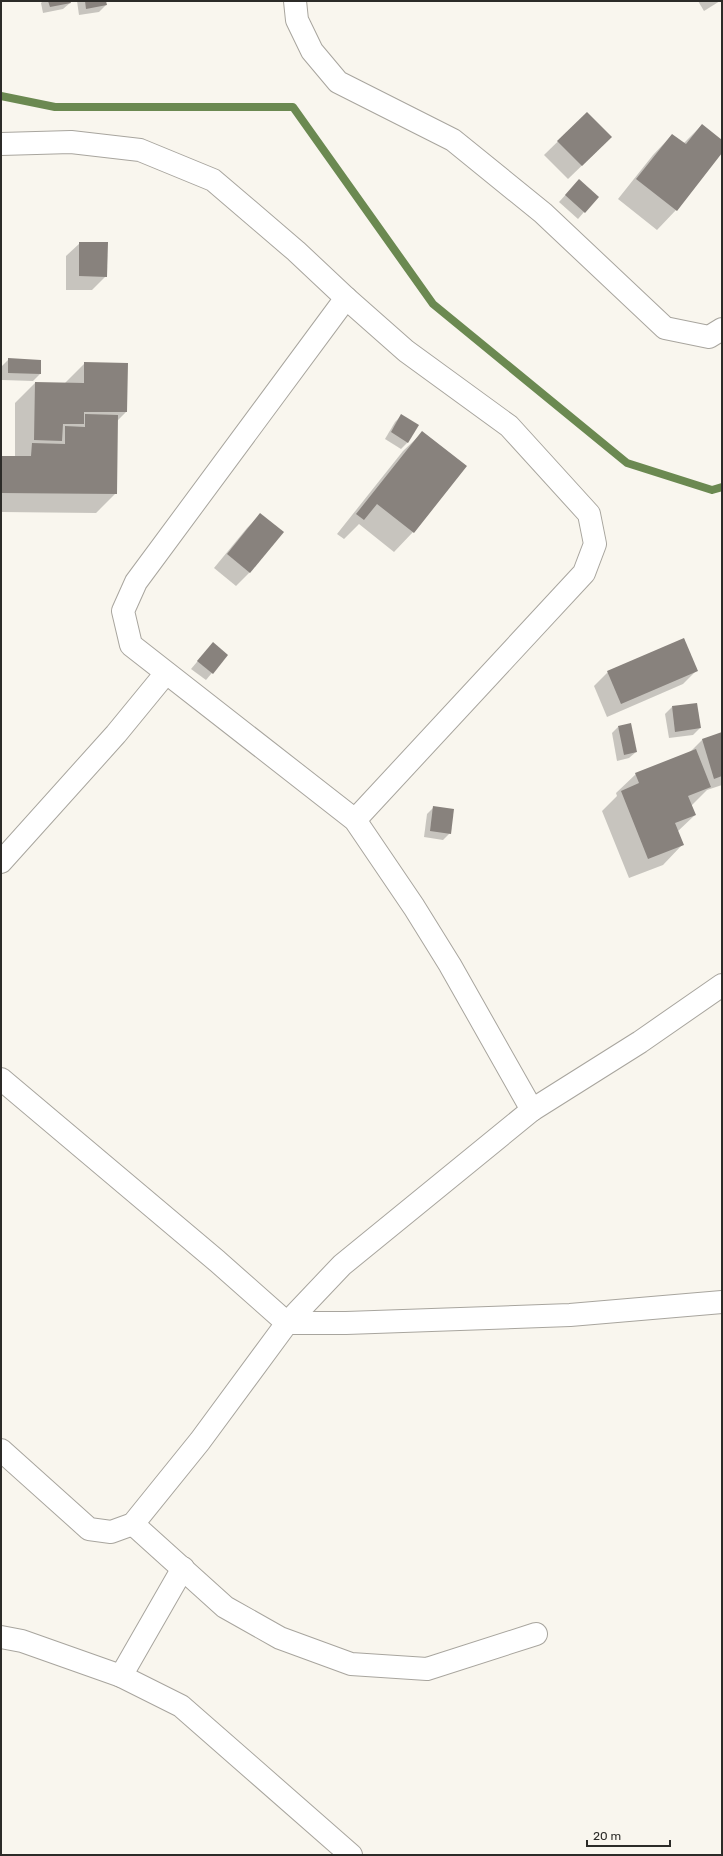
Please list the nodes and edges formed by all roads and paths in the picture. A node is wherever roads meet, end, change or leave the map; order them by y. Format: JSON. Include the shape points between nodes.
{"nodes":[{"id":1,"x":295,"y":1,"type":"edge"},
{"id":2,"x":1,"y":144,"type":"edge"},
{"id":3,"x":346,"y":298,"type":"junction"},
{"id":4,"x":722,"y":329,"type":"edge"},
{"id":5,"x":166,"y":674,"type":"junction"},
{"id":6,"x":355,"y":820,"type":"junction"},
{"id":7,"x":1,"y":862,"type":"edge"},
{"id":8,"x":722,"y":985,"type":"edge"},
{"id":9,"x":1,"y":1079,"type":"edge"},
{"id":10,"x":532,"y":1110,"type":"junction"},
{"id":11,"x":722,"y":1302,"type":"edge"},
{"id":12,"x":287,"y":1323,"type":"junction"},
{"id":13,"x":1,"y":1450,"type":"edge"},
{"id":14,"x":133,"y":1524,"type":"junction"},
{"id":15,"x":183,"y":1568,"type":"junction"},
{"id":16,"x":536,"y":1634,"type":"dead end"},
{"id":17,"x":1,"y":1637,"type":"edge"},
{"id":18,"x":121,"y":1676,"type":"junction"},
{"id":19,"x":351,"y":1855,"type":"edge"}],
"edges":[{"from":1,"to":4,"type":"street","via":[[297,20],[312,51],[338,82],[453,140],[543,213],[664,328],[709,337]]},
{"from":2,"to":3,"type":"street","via":[[71,142],[140,150],[213,180]]},
{"from":3,"to":5,"type":"street","via":[[136,582],[123,611],[131,645]]},
{"from":3,"to":6,"type":"street","via":[[406,351],[509,426],[589,514],[595,544],[584,573]]},
{"from":5,"to":6,"type":"street"},
{"from":5,"to":7,"type":"street"},
{"from":6,"to":10,"type":"street","via":[[450,965]]},
{"from":8,"to":10,"type":"street","via":[[640,1042]]},
{"from":9,"to":12,"type":"street"},
{"from":10,"to":12,"type":"street","via":[[342,1265]]},
{"from":11,"to":12,"type":"street","via":[[570,1315]]},
{"from":12,"to":14,"type":"street","via":[[200,1441]]},
{"from":13,"to":14,"type":"street","via":[[89,1529],[111,1532]]},
{"from":14,"to":15,"type":"street"},
{"from":15,"to":16,"type":"street","via":[[225,1607],[280,1638],[350,1664],[426,1669]]},
{"from":15,"to":18,"type":"street"},
{"from":17,"to":18,"type":"street","via":[[22,1641]]},
{"from":18,"to":19,"type":"street","via":[[181,1706]]}]}
